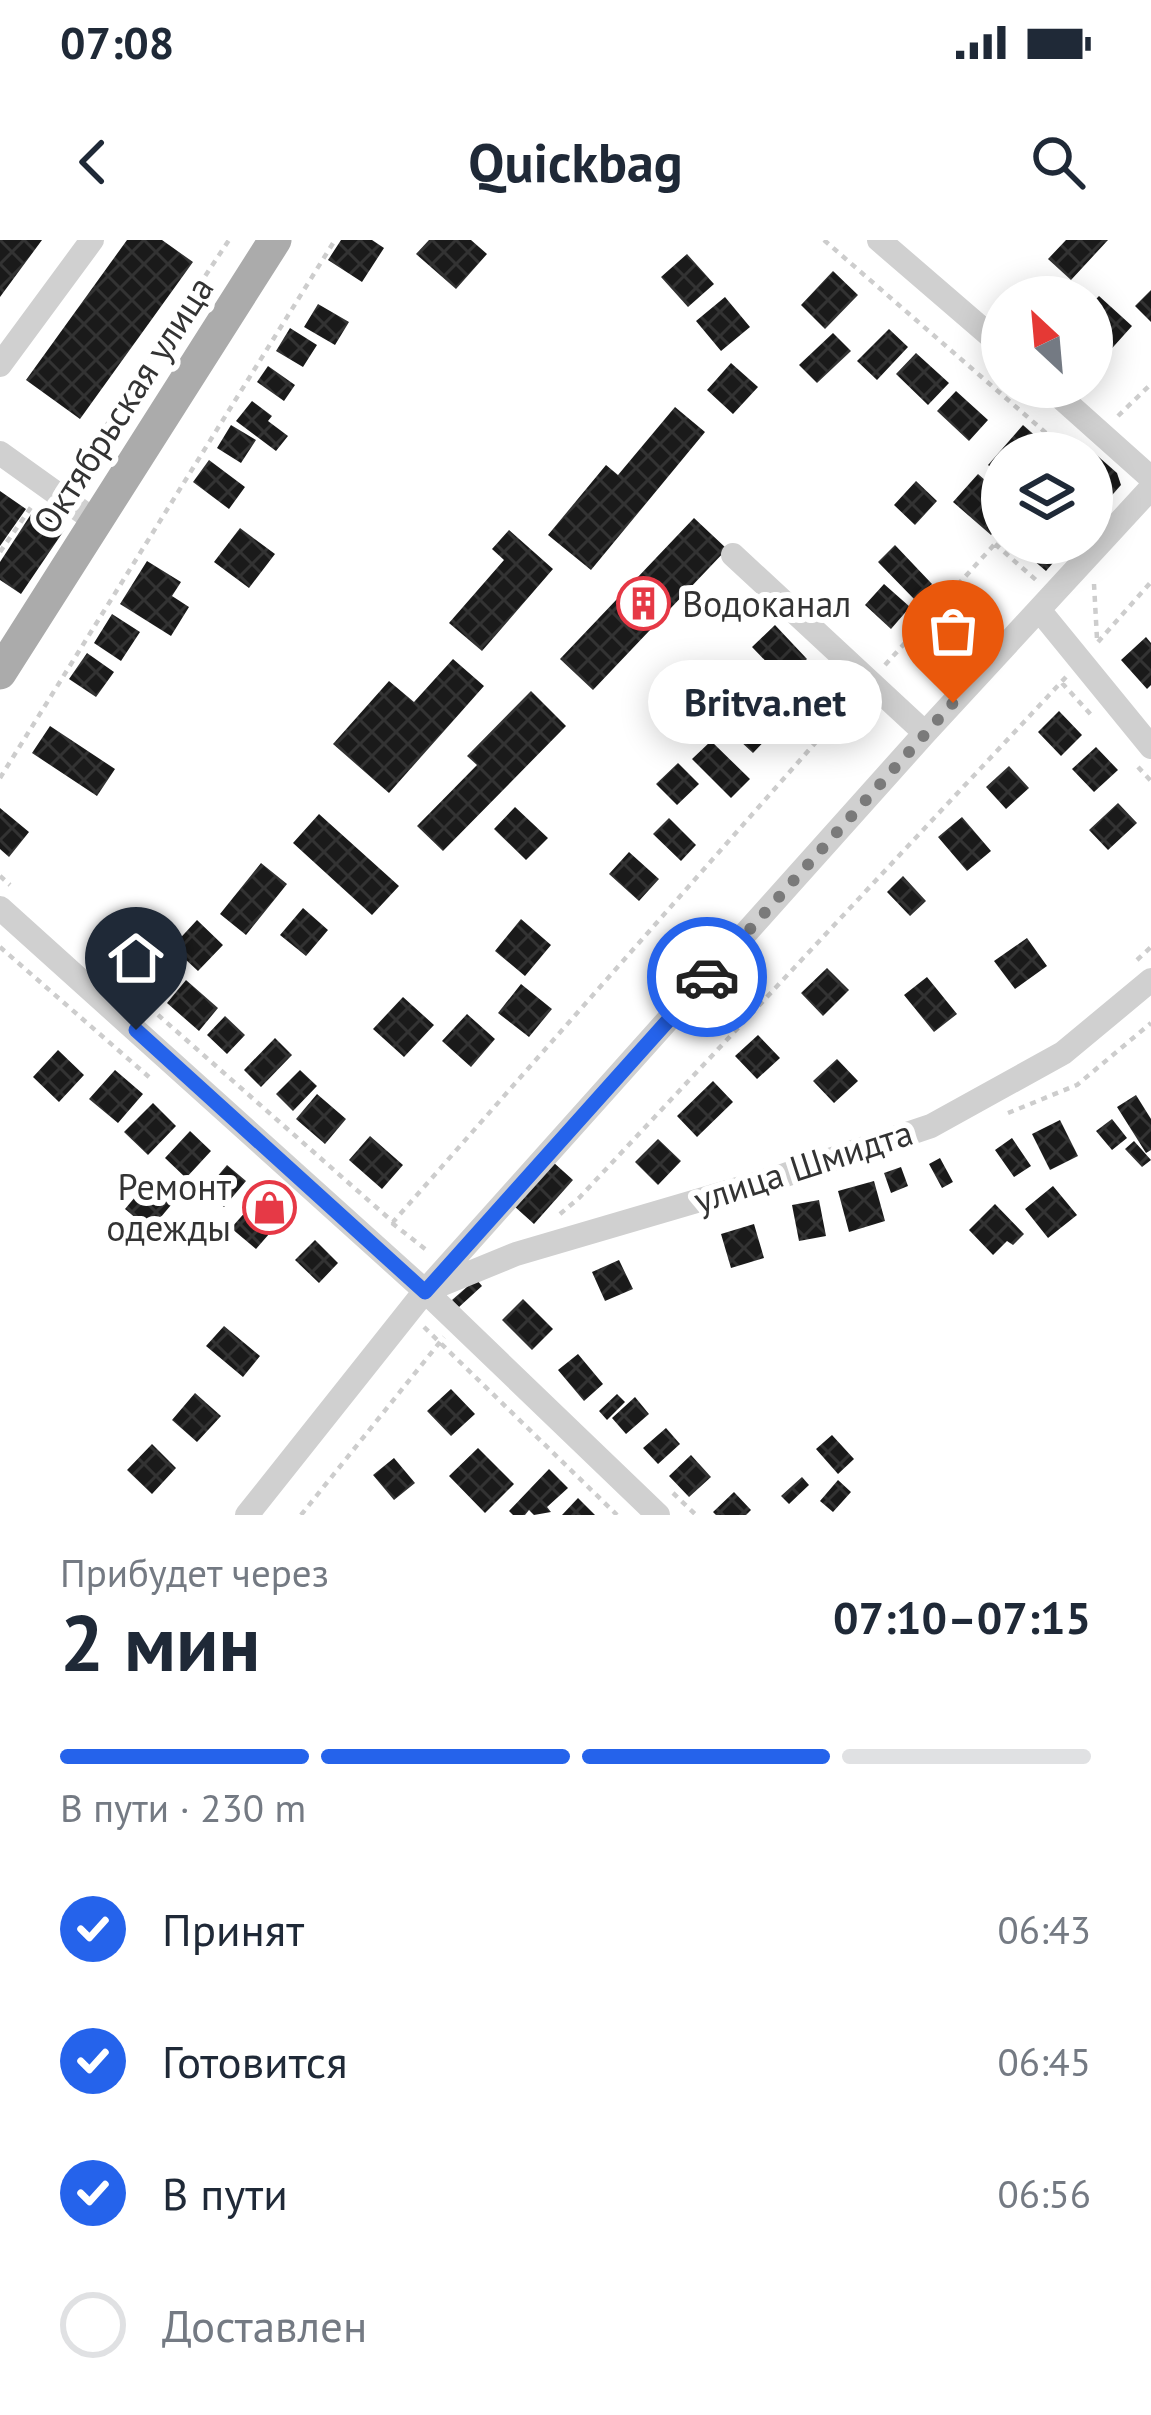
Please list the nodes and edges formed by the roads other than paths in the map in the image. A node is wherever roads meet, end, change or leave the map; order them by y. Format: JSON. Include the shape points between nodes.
{"nodes":[{"id":1,"x":92,"y":240,"type":"edge"},
{"id":2,"x":275,"y":240,"type":"edge"},
{"id":3,"x":879,"y":240,"type":"edge"},
{"id":4,"x":981,"y":328,"type":"edge"},
{"id":5,"x":0,"y":365,"type":"edge"},
{"id":6,"x":1073,"y":408,"type":"edge"},
{"id":7,"x":0,"y":453,"type":"edge"},
{"id":8,"x":1151,"y":478,"type":"edge"},
{"id":9,"x":1151,"y":488,"type":"edge"},
{"id":10,"x":95,"y":521,"type":"junction"},
{"id":11,"x":733,"y":555,"type":"dead end"},
{"id":12,"x":1047,"y":603,"type":"junction"},
{"id":13,"x":9,"y":635,"type":"edge"},
{"id":14,"x":0,"y":673,"type":"edge"},
{"id":15,"x":925,"y":733,"type":"junction"},
{"id":16,"x":1151,"y":747,"type":"edge"},
{"id":17,"x":9,"y":900,"type":"edge"},
{"id":18,"x":1143,"y":971,"type":"edge"},
{"id":19,"x":425,"y":1292,"type":"junction"},
{"id":20,"x":247,"y":1515,"type":"edge"},
{"id":21,"x":658,"y":1515,"type":"edge"}],
"edges":[{"from":1,"to":5,"type":"street"},
{"from":2,"to":10,"type":"main road","name":"Октябрьская улица"},
{"from":3,"to":4,"type":"street"},
{"from":6,"to":8,"type":"street"},
{"from":7,"to":10,"type":"street"},
{"from":9,"to":12,"type":"street"},
{"from":10,"to":13,"type":"main road","name":"Октябрьская улица"},
{"from":11,"to":15,"type":"street"},
{"from":12,"to":15,"type":"street"},
{"from":12,"to":16,"type":"street","via":[[1081,661]]},
{"from":13,"to":14,"type":"main road","name":"Октябрьская улица"},
{"from":15,"to":19,"type":"street"},
{"from":17,"to":19,"type":"street"},
{"from":18,"to":19,"type":"street","name":"улица Шмидта","via":[[1063,1053],[931,1126],[516,1254]]},
{"from":19,"to":20,"type":"street"},
{"from":19,"to":21,"type":"street"}]}
